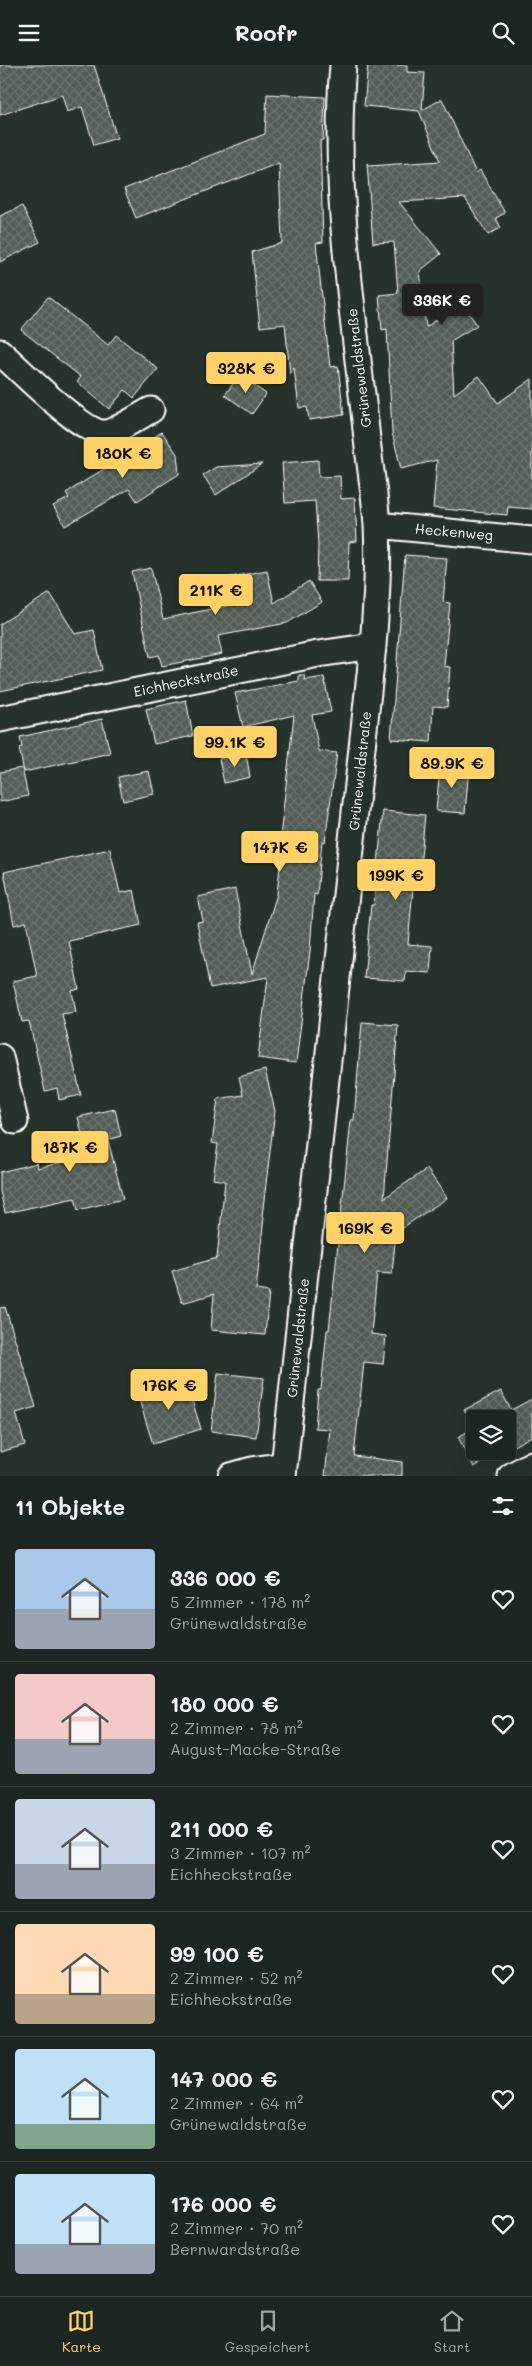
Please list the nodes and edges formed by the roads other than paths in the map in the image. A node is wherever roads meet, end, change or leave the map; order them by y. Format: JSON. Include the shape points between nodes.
{"nodes":[{"id":1,"x":343,"y":65,"type":"edge"},
{"id":2,"x":0,"y":352,"type":"edge"},
{"id":3,"x":151,"y":410,"type":"dead end"},
{"id":4,"x":377,"y":525,"type":"junction"},
{"id":5,"x":532,"y":540,"type":"edge"},
{"id":6,"x":373,"y":646,"type":"junction"},
{"id":7,"x":0,"y":719,"type":"edge"},
{"id":8,"x":0,"y":1057,"type":"edge"},
{"id":9,"x":15,"y":1121,"type":"dead end"},
{"id":10,"x":532,"y":1464,"type":"edge"},
{"id":11,"x":284,"y":1471,"type":"edge"},
{"id":12,"x":231,"y":1476,"type":"edge"},
{"id":13,"x":511,"y":1476,"type":"edge"}],
"edges":[{"from":1,"to":4,"type":"street","name":"Grünewaldstraße","via":[[339,130],[345,250]]},
{"from":2,"to":3,"type":"street","via":[[76,420],[96,431],[107,433]]},
{"from":4,"to":5,"type":"street","name":"Heckenweg"},
{"from":4,"to":6,"type":"street","name":"Grünewaldstraße"},
{"from":6,"to":7,"type":"street","name":"Eichheckstraße","via":[[318,654]]},
{"from":6,"to":11,"type":"street","name":"Grünewaldstraße"},
{"from":8,"to":9,"type":"street"},
{"from":10,"to":13,"type":"street"},
{"from":11,"to":12,"type":"street","via":[[252,1470]]}]}
